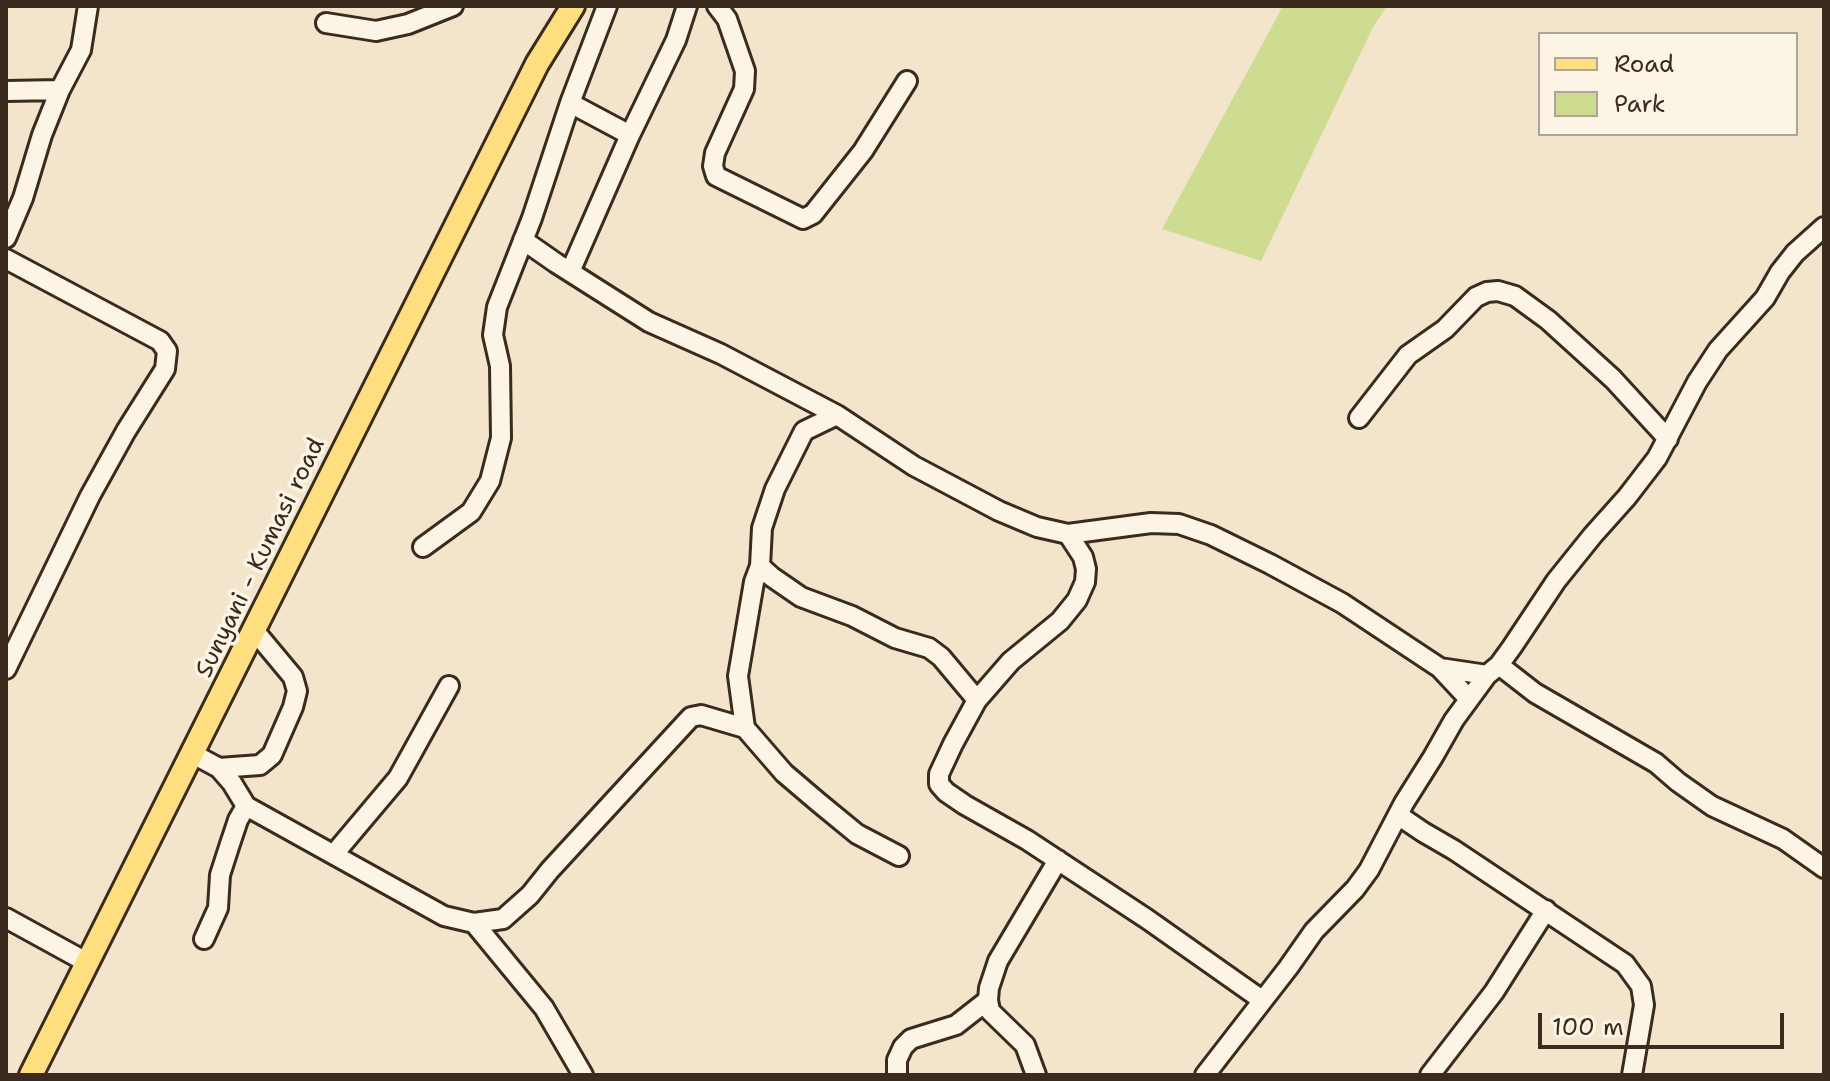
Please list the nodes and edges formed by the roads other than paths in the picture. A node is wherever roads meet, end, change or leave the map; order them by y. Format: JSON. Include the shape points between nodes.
{"nodes":[{"id":1,"x":88,"y":6,"type":"edge"},
{"id":2,"x":453,"y":6,"type":"edge"},
{"id":3,"x":556,"y":6,"type":"edge"},
{"id":4,"x":573,"y":6,"type":"edge"},
{"id":5,"x":607,"y":6,"type":"edge"},
{"id":6,"x":687,"y":6,"type":"edge"},
{"id":7,"x":717,"y":6,"type":"edge"},
{"id":8,"x":326,"y":23,"type":"dead end"},
{"id":9,"x":537,"y":64,"type":"junction"},
{"id":10,"x":907,"y":81,"type":"dead end"},
{"id":11,"x":60,"y":90,"type":"junction"},
{"id":12,"x":6,"y":91,"type":"edge"},
{"id":13,"x":570,"y":103,"type":"junction"},
{"id":14,"x":630,"y":135,"type":"junction"},
{"id":15,"x":1824,"y":227,"type":"edge"},
{"id":16,"x":6,"y":238,"type":"edge"},
{"id":17,"x":523,"y":240,"type":"junction"},
{"id":18,"x":6,"y":259,"type":"edge"},
{"id":19,"x":570,"y":272,"type":"junction"},
{"id":20,"x":837,"y":415,"type":"junction"},
{"id":21,"x":1359,"y":418,"type":"dead end"},
{"id":22,"x":1668,"y":439,"type":"junction"},
{"id":23,"x":1068,"y":534,"type":"junction"},
{"id":24,"x":423,"y":547,"type":"dead end"},
{"id":25,"x":760,"y":566,"type":"junction"},
{"id":26,"x":253,"y":629,"type":"junction"},
{"id":27,"x":11,"y":643,"type":"edge"},
{"id":28,"x":1440,"y":668,"type":"junction"},
{"id":29,"x":6,"y":669,"type":"edge"},
{"id":30,"x":1493,"y":670,"type":"junction"},
{"id":31,"x":449,"y":686,"type":"dead end"},
{"id":32,"x":1469,"y":699,"type":"junction"},
{"id":33,"x":977,"y":700,"type":"junction"},
{"id":34,"x":745,"y":728,"type":"junction"},
{"id":35,"x":193,"y":754,"type":"junction"},
{"id":36,"x":219,"y":768,"type":"junction"},
{"id":37,"x":246,"y":806,"type":"junction"},
{"id":38,"x":1398,"y":815,"type":"junction"},
{"id":39,"x":334,"y":854,"type":"junction"},
{"id":40,"x":899,"y":856,"type":"dead end"},
{"id":41,"x":1058,"y":860,"type":"junction"},
{"id":42,"x":1824,"y":868,"type":"edge"},
{"id":43,"x":1546,"y":910,"type":"junction"},
{"id":44,"x":6,"y":918,"type":"edge"},
{"id":45,"x":474,"y":923,"type":"junction"},
{"id":46,"x":204,"y":939,"type":"dead end"},
{"id":47,"x":88,"y":963,"type":"junction"},
{"id":48,"x":988,"y":1000,"type":"junction"},
{"id":49,"x":1262,"y":1000,"type":"junction"},
{"id":50,"x":31,"y":1075,"type":"edge"},
{"id":51,"x":583,"y":1075,"type":"edge"},
{"id":52,"x":897,"y":1075,"type":"edge"},
{"id":53,"x":1036,"y":1075,"type":"edge"},
{"id":54,"x":1205,"y":1075,"type":"edge"},
{"id":55,"x":1430,"y":1075,"type":"edge"},
{"id":56,"x":1632,"y":1075,"type":"edge"}],
"edges":[{"from":1,"to":11,"type":"street","via":[[81,50]]},
{"from":2,"to":8,"type":"street","via":[[376,31]]},
{"from":3,"to":9,"type":"main road"},
{"from":4,"to":9,"type":"main road"},
{"from":5,"to":13,"type":"street"},
{"from":6,"to":14,"type":"street"},
{"from":7,"to":10,"type":"street","via":[[727,19],[745,71],[744,89],[715,153],[716,176],[803,219],[813,214],[863,151]]},
{"from":9,"to":26,"type":"main road","name":"Sunyani - Kumasi road"},
{"from":11,"to":12,"type":"street"},
{"from":11,"to":16,"type":"street"},
{"from":13,"to":14,"type":"street"},
{"from":13,"to":17,"type":"street"},
{"from":14,"to":19,"type":"street"},
{"from":15,"to":22,"type":"street","via":[[1795,253],[1765,298],[1718,350]]},
{"from":17,"to":19,"type":"street"},
{"from":17,"to":24,"type":"street","via":[[497,307],[493,335],[500,366],[501,438],[490,481],[471,512]]},
{"from":18,"to":27,"type":"street","via":[[160,341],[167,351],[165,369],[90,496],[40,601]]},
{"from":19,"to":20,"type":"street","via":[[649,322]]},
{"from":20,"to":23,"type":"street","via":[[914,466],[999,511]]},
{"from":20,"to":25,"type":"street","via":[[804,431],[762,528]]},
{"from":21,"to":22,"type":"street","via":[[1408,355],[1445,329],[1476,297],[1498,291],[1515,296],[1548,320]]},
{"from":22,"to":30,"type":"street"},
{"from":23,"to":28,"type":"street","via":[[1151,523],[1179,524],[1211,535],[1342,603]]},
{"from":23,"to":33,"type":"street","via":[[1086,569],[1077,600]]},
{"from":25,"to":33,"type":"street","via":[[801,597],[929,648]]},
{"from":25,"to":34,"type":"street","via":[[738,676]]},
{"from":26,"to":35,"type":"main road","name":"Sunyani - Kumasi road"},
{"from":26,"to":36,"type":"street","via":[[293,677],[297,691],[272,755],[260,765]]},
{"from":27,"to":29,"type":"street"},
{"from":28,"to":30,"type":"street"},
{"from":28,"to":32,"type":"street"},
{"from":30,"to":32,"type":"street"},
{"from":30,"to":42,"type":"street","via":[[1656,763],[1712,806],[1783,839]]},
{"from":31,"to":39,"type":"street","via":[[398,778]]},
{"from":32,"to":38,"type":"street"},
{"from":33,"to":41,"type":"street","via":[[948,754],[939,784]]},
{"from":34,"to":40,"type":"street","via":[[818,802],[857,834]]},
{"from":34,"to":45,"type":"street","via":[[691,717],[530,895],[503,919]]},
{"from":35,"to":36,"type":"street"},
{"from":35,"to":47,"type":"main road","name":"Sunyani - Kumasi road"},
{"from":36,"to":37,"type":"street"},
{"from":37,"to":39,"type":"street"},
{"from":37,"to":46,"type":"street","via":[[220,875],[218,908]]},
{"from":38,"to":43,"type":"street"},
{"from":38,"to":49,"type":"street","via":[[1369,870]]},
{"from":39,"to":45,"type":"street","via":[[444,916]]},
{"from":41,"to":48,"type":"street","via":[[998,961]]},
{"from":41,"to":49,"type":"street"},
{"from":43,"to":55,"type":"street","via":[[1494,992]]},
{"from":43,"to":56,"type":"street","via":[[1625,964],[1641,986],[1644,1005]]},
{"from":44,"to":47,"type":"street"},
{"from":45,"to":51,"type":"street","via":[[544,1008]]},
{"from":47,"to":50,"type":"main road","name":"Sunyani - Kumasi road"},
{"from":48,"to":52,"type":"street","via":[[956,1025],[911,1039],[897,1060]]},
{"from":48,"to":53,"type":"street","via":[[990,1011],[1025,1045]]},
{"from":49,"to":54,"type":"street"}]}
